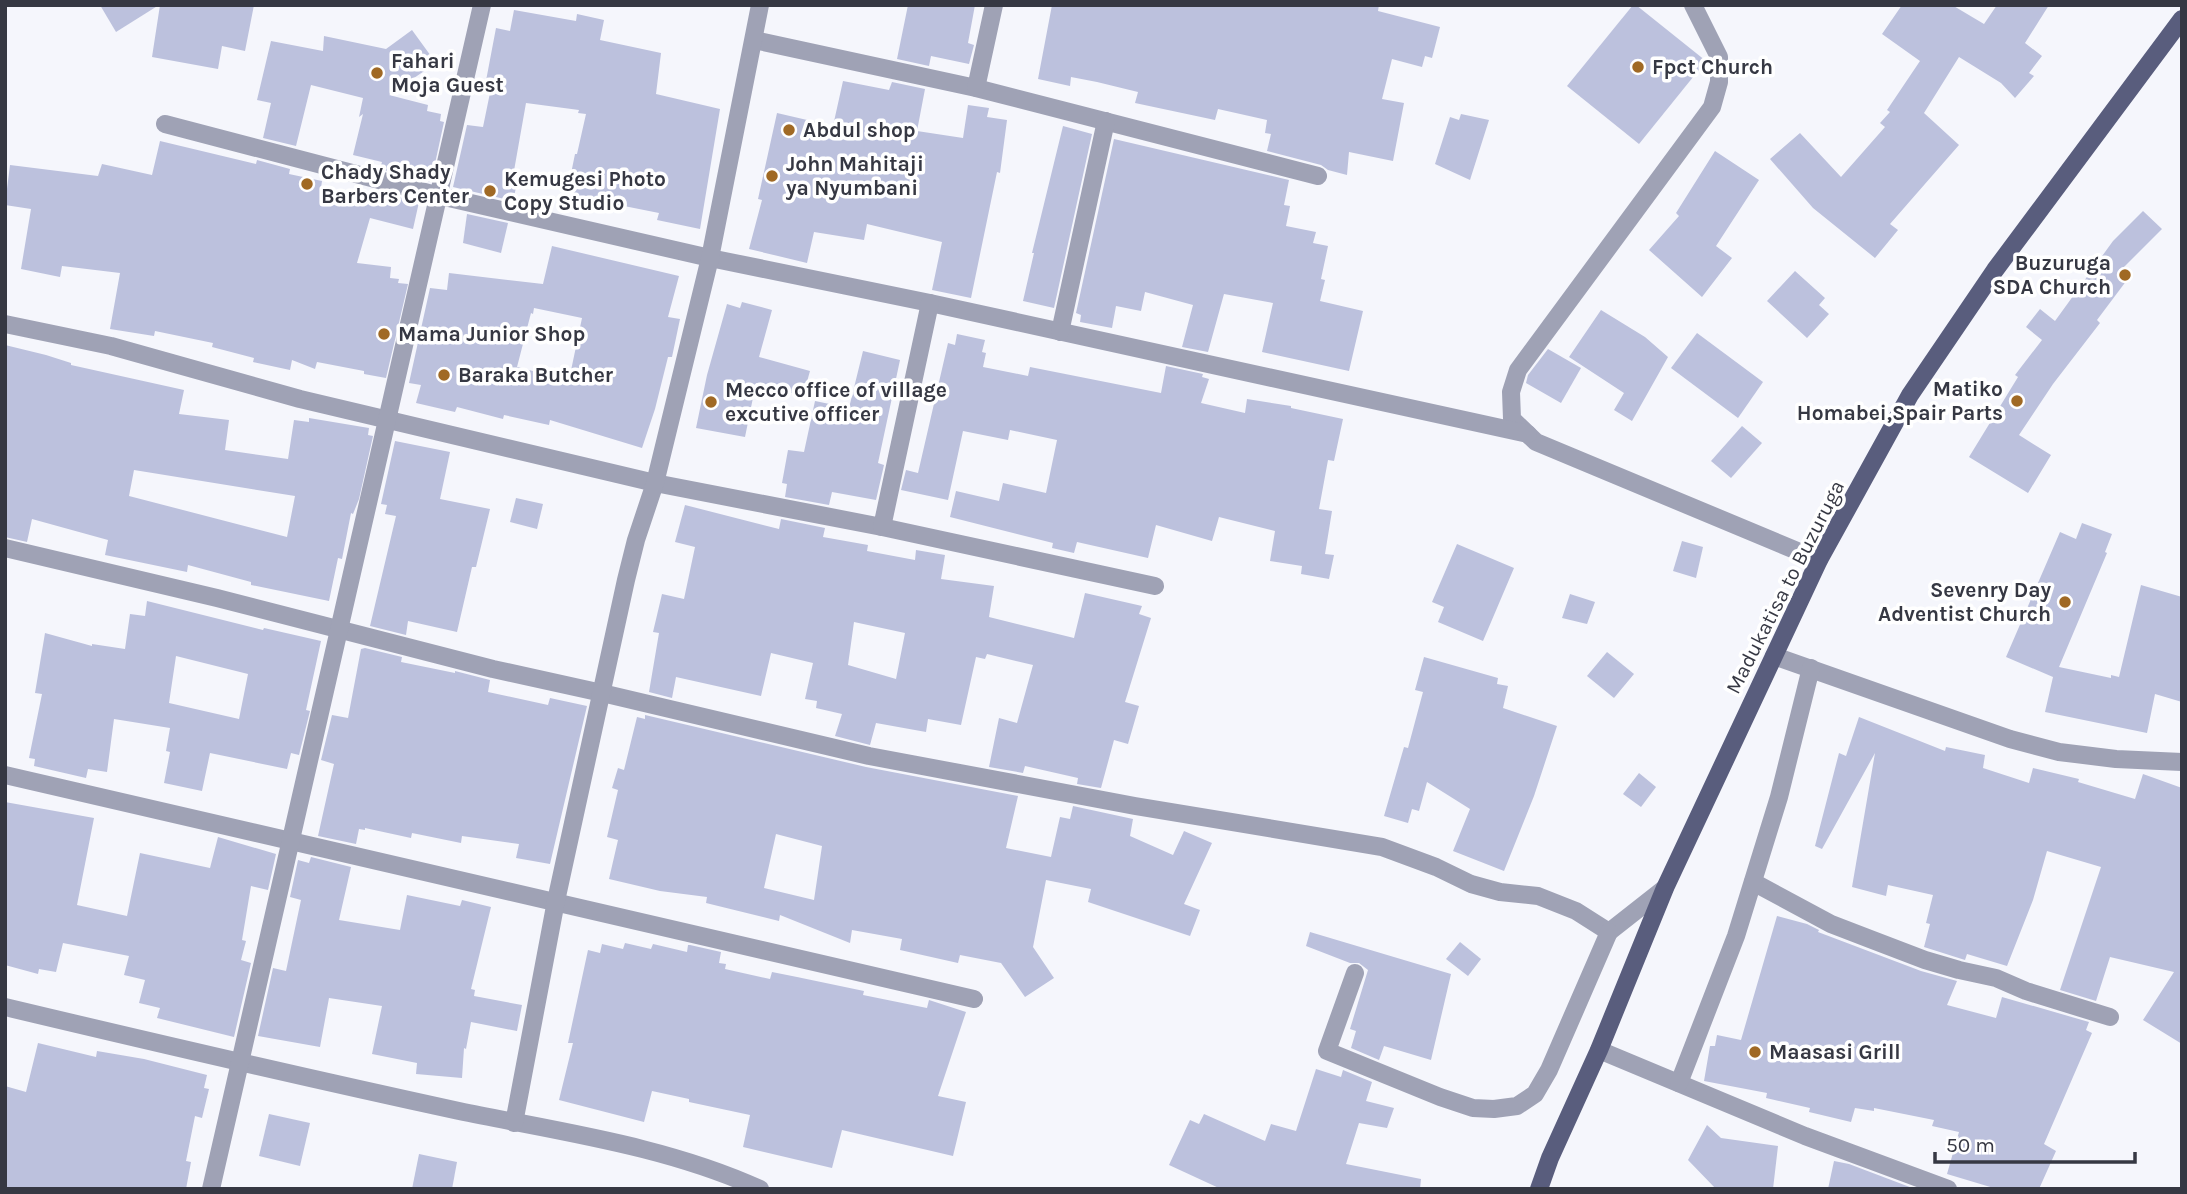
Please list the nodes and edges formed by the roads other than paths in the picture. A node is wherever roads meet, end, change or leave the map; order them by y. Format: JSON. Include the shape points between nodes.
{"nodes":[{"id":1,"x":482,"y":5,"type":"edge"},
{"id":2,"x":760,"y":5,"type":"edge"},
{"id":3,"x":994,"y":5,"type":"edge"},
{"id":4,"x":1693,"y":5,"type":"edge"},
{"id":5,"x":2182,"y":19,"type":"edge"},
{"id":6,"x":754,"y":40,"type":"junction"},
{"id":7,"x":976,"y":88,"type":"junction"},
{"id":8,"x":1106,"y":121,"type":"junction"},
{"id":9,"x":165,"y":124,"type":"dead end"},
{"id":10,"x":1318,"y":176,"type":"dead end"},
{"id":11,"x":440,"y":196,"type":"junction"},
{"id":12,"x":710,"y":258,"type":"junction"},
{"id":13,"x":930,"y":303,"type":"junction"},
{"id":14,"x":5,"y":324,"type":"edge"},
{"id":15,"x":1060,"y":331,"type":"junction"},
{"id":16,"x":389,"y":420,"type":"junction"},
{"id":17,"x":1528,"y":434,"type":"junction"},
{"id":18,"x":655,"y":483,"type":"junction"},
{"id":19,"x":882,"y":527,"type":"junction"},
{"id":20,"x":5,"y":548,"type":"edge"},
{"id":21,"x":1819,"y":560,"type":"junction"},
{"id":22,"x":1155,"y":586,"type":"dead end"},
{"id":23,"x":338,"y":630,"type":"junction"},
{"id":24,"x":1774,"y":656,"type":"junction"},
{"id":25,"x":1811,"y":668,"type":"junction"},
{"id":26,"x":602,"y":693,"type":"junction"},
{"id":27,"x":2182,"y":762,"type":"edge"},
{"id":28,"x":5,"y":775,"type":"edge"},
{"id":29,"x":292,"y":841,"type":"junction"},
{"id":30,"x":1752,"y":881,"type":"junction"},
{"id":31,"x":1665,"y":888,"type":"junction"},
{"id":32,"x":556,"y":901,"type":"junction"},
{"id":33,"x":1609,"y":932,"type":"junction"},
{"id":34,"x":1355,"y":973,"type":"dead end"},
{"id":35,"x":974,"y":999,"type":"dead end"},
{"id":36,"x":5,"y":1007,"type":"edge"},
{"id":37,"x":2110,"y":1017,"type":"dead end"},
{"id":38,"x":1599,"y":1051,"type":"junction"},
{"id":39,"x":239,"y":1063,"type":"junction"},
{"id":40,"x":1679,"y":1083,"type":"junction"},
{"id":41,"x":513,"y":1122,"type":"junction"},
{"id":42,"x":211,"y":1189,"type":"edge"},
{"id":43,"x":760,"y":1189,"type":"edge"},
{"id":44,"x":1539,"y":1189,"type":"edge"},
{"id":45,"x":1948,"y":1189,"type":"edge"}],
"edges":[{"from":1,"to":11,"type":"street"},
{"from":2,"to":6,"type":"street"},
{"from":3,"to":7,"type":"street"},
{"from":4,"to":17,"type":"street","via":[[1719,57],[1712,107],[1518,370],[1511,392],[1512,419]]},
{"from":5,"to":21,"type":"main road","name":"Madukatisa to Buzuruga","via":[[1995,270],[1910,395]]},
{"from":6,"to":7,"type":"street"},
{"from":6,"to":12,"type":"street"},
{"from":7,"to":8,"type":"street"},
{"from":8,"to":10,"type":"street"},
{"from":8,"to":15,"type":"street"},
{"from":9,"to":11,"type":"street"},
{"from":11,"to":12,"type":"street"},
{"from":11,"to":16,"type":"street"},
{"from":12,"to":13,"type":"street"},
{"from":12,"to":18,"type":"street"},
{"from":13,"to":15,"type":"street"},
{"from":13,"to":19,"type":"street"},
{"from":14,"to":16,"type":"street","via":[[111,346],[300,400]]},
{"from":15,"to":17,"type":"street"},
{"from":16,"to":18,"type":"street"},
{"from":16,"to":23,"type":"street"},
{"from":17,"to":21,"type":"street","via":[[1536,442]]},
{"from":18,"to":19,"type":"street"},
{"from":18,"to":26,"type":"street","via":[[636,540]]},
{"from":19,"to":22,"type":"street"},
{"from":20,"to":23,"type":"street"},
{"from":21,"to":24,"type":"main road","name":"Madukatisa to Buzuruga"},
{"from":23,"to":26,"type":"street"},
{"from":23,"to":29,"type":"street"},
{"from":24,"to":25,"type":"street"},
{"from":24,"to":31,"type":"main road","name":"Madukatisa to Buzuruga"},
{"from":25,"to":27,"type":"street","via":[[2059,752]]},
{"from":25,"to":30,"type":"street","via":[[1779,797]]},
{"from":26,"to":32,"type":"street"},
{"from":26,"to":33,"type":"street","via":[[869,756],[1382,847],[1471,884],[1538,896],[1576,911]]},
{"from":28,"to":29,"type":"street"},
{"from":29,"to":32,"type":"street"},
{"from":29,"to":39,"type":"street"},
{"from":30,"to":37,"type":"street","via":[[1831,924],[1870,939]]},
{"from":30,"to":40,"type":"street","via":[[1736,936]]},
{"from":31,"to":33,"type":"street"},
{"from":31,"to":38,"type":"main road","name":"Madukatisa to Buzuruga"},
{"from":32,"to":35,"type":"street"},
{"from":32,"to":41,"type":"street"},
{"from":33,"to":34,"type":"street","via":[[1535,1094],[1506,1108],[1472,1108],[1327,1051]]},
{"from":36,"to":39,"type":"street"},
{"from":38,"to":40,"type":"street"},
{"from":38,"to":44,"type":"main road","name":"Madukatisa to Buzuruga"},
{"from":39,"to":41,"type":"street"},
{"from":39,"to":42,"type":"street"},
{"from":40,"to":45,"type":"street"},
{"from":41,"to":43,"type":"street","via":[[688,1161]]}]}
